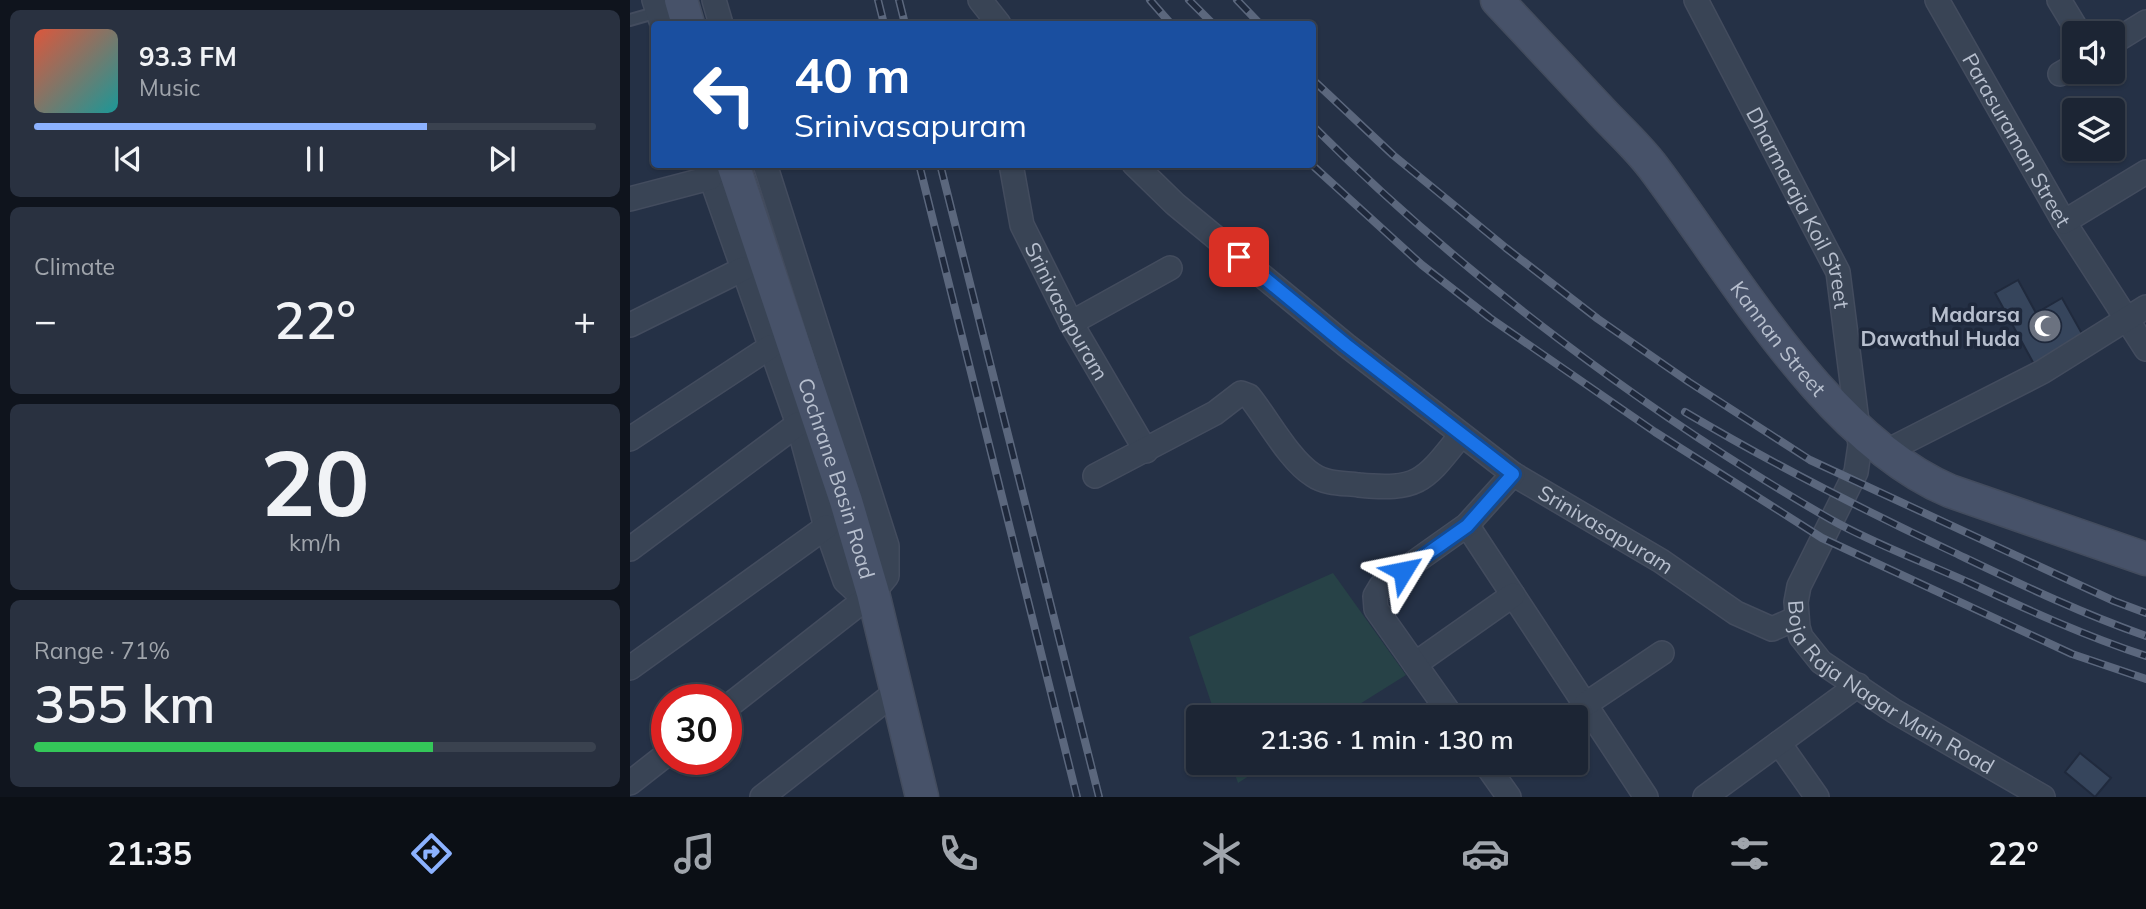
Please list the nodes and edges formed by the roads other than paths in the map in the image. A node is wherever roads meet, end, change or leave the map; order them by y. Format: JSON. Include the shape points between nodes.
{"nodes":[{"id":1,"x":714,"y":0,"type":"edge"},
{"id":2,"x":980,"y":0,"type":"edge"},
{"id":3,"x":1497,"y":0,"type":"edge"},
{"id":4,"x":1696,"y":0,"type":"edge"},
{"id":5,"x":1937,"y":0,"type":"edge"},
{"id":6,"x":2059,"y":0,"type":"edge"},
{"id":7,"x":663,"y":9,"type":"edge"},
{"id":8,"x":630,"y":20,"type":"edge"},
{"id":9,"x":683,"y":21,"type":"edge"},
{"id":10,"x":721,"y":21,"type":"edge"},
{"id":11,"x":997,"y":21,"type":"edge"},
{"id":12,"x":2072,"y":21,"type":"edge"},
{"id":13,"x":2146,"y":22,"type":"edge"},
{"id":14,"x":2125,"y":35,"type":"edge"},
{"id":15,"x":766,"y":168,"type":"edge"},
{"id":16,"x":1012,"y":168,"type":"edge"},
{"id":17,"x":1138,"y":168,"type":"edge"},
{"id":18,"x":716,"y":169,"type":"edge"},
{"id":19,"x":2146,"y":172,"type":"edge"},
{"id":20,"x":630,"y":199,"type":"edge"},
{"id":21,"x":2064,"y":222,"type":"junction"},
{"id":22,"x":1170,"y":268,"type":"dead end"},
{"id":23,"x":743,"y":269,"type":"junction"},
{"id":24,"x":2146,"y":307,"type":"edge"},
{"id":25,"x":2125,"y":318,"type":"junction"},
{"id":26,"x":1071,"y":323,"type":"junction"},
{"id":27,"x":630,"y":325,"type":"edge"},
{"id":28,"x":770,"y":347,"type":"junction"},
{"id":29,"x":2146,"y":349,"type":"edge"},
{"id":30,"x":797,"y":424,"type":"junction"},
{"id":31,"x":1858,"y":430,"type":"junction"},
{"id":32,"x":1461,"y":435,"type":"junction"},
{"id":33,"x":630,"y":439,"type":"edge"},
{"id":34,"x":1146,"y":451,"type":"junction"},
{"id":35,"x":1883,"y":453,"type":"junction"},
{"id":36,"x":1513,"y":474,"type":"junction"},
{"id":37,"x":1095,"y":476,"type":"dead end"},
{"id":38,"x":1467,"y":526,"type":"junction"},
{"id":39,"x":826,"y":527,"type":"junction"},
{"id":40,"x":630,"y":549,"type":"edge"},
{"id":41,"x":2146,"y":559,"type":"edge"},
{"id":42,"x":873,"y":593,"type":"junction"},
{"id":43,"x":1514,"y":595,"type":"junction"},
{"id":44,"x":1797,"y":618,"type":"junction"},
{"id":45,"x":1662,"y":653,"type":"dead end"},
{"id":46,"x":1415,"y":664,"type":"junction"},
{"id":47,"x":630,"y":668,"type":"edge"},
{"id":48,"x":1857,"y":685,"type":"junction"},
{"id":49,"x":897,"y":691,"type":"junction"},
{"id":50,"x":742,"y":695,"type":"edge"},
{"id":51,"x":1586,"y":704,"type":"junction"},
{"id":52,"x":1444,"y":705,"type":"edge"},
{"id":53,"x":1779,"y":743,"type":"junction"},
{"id":54,"x":651,"y":767,"type":"edge"},
{"id":55,"x":1493,"y":775,"type":"edge"},
{"id":56,"x":630,"y":783,"type":"edge"},
{"id":57,"x":762,"y":797,"type":"edge"},
{"id":58,"x":922,"y":797,"type":"edge"},
{"id":59,"x":1509,"y":797,"type":"edge"},
{"id":60,"x":1646,"y":797,"type":"edge"},
{"id":61,"x":1705,"y":797,"type":"edge"},
{"id":62,"x":1817,"y":797,"type":"edge"},
{"id":63,"x":2043,"y":797,"type":"edge"}],
"edges":[{"from":1,"to":10,"type":"street"},
{"from":2,"to":11,"type":"street"},
{"from":3,"to":31,"type":"street","name":"Kannan Street","via":[[1651,164],[1744,293]]},
{"from":4,"to":31,"type":"street","name":"Dharmaraja Koil Street","via":[[1838,272]]},
{"from":5,"to":21,"type":"street","name":"Parasuraman Street"},
{"from":6,"to":12,"type":"street"},
{"from":7,"to":8,"type":"lane"},
{"from":7,"to":9,"type":"street"},
{"from":13,"to":14,"type":"street"},
{"from":15,"to":42,"type":"street","via":[[887,546],[887,576]]},
{"from":16,"to":26,"type":"street","name":"Srinivasapuram","via":[[1022,225]]},
{"from":17,"to":32,"type":"street","name":"Srinivasapuram","via":[[1185,213]]},
{"from":18,"to":20,"type":"street"},
{"from":18,"to":23,"type":"street"},
{"from":18,"to":42,"type":"street","name":"Cochrane Basin Road","via":[[846,501]]},
{"from":19,"to":21,"type":"street"},
{"from":21,"to":25,"type":"street","name":"Parasuraman Street"},
{"from":22,"to":26,"type":"street"},
{"from":23,"to":27,"type":"street"},
{"from":23,"to":28,"type":"street"},
{"from":24,"to":25,"type":"street"},
{"from":25,"to":29,"type":"street","name":"Parasuraman Street"},
{"from":25,"to":35,"type":"street","via":[[2042,372]]},
{"from":26,"to":34,"type":"street","name":"Srinivasapuram"},
{"from":28,"to":30,"type":"street"},
{"from":28,"to":33,"type":"street"},
{"from":30,"to":39,"type":"street"},
{"from":30,"to":40,"type":"street"},
{"from":31,"to":35,"type":"street","name":"Kannan Street"},
{"from":31,"to":44,"type":"street","name":"Boja Raja Nagar Main Road","via":[[1856,472],[1803,578]]},
{"from":32,"to":34,"type":"street","via":[[1430,473],[1410,485],[1389,488],[1332,483],[1313,475],[1250,396],[1241,393]]},
{"from":32,"to":36,"type":"street","name":"Srinivasapuram"},
{"from":34,"to":37,"type":"street"},
{"from":35,"to":41,"type":"street","name":"Kannan Street","via":[[1950,491]]},
{"from":36,"to":38,"type":"street"},
{"from":36,"to":44,"type":"street","name":"Srinivasapuram","via":[[1661,561],[1736,613],[1772,629]]},
{"from":38,"to":43,"type":"street"},
{"from":38,"to":46,"type":"street","via":[[1381,586],[1375,596],[1376,609]]},
{"from":39,"to":42,"type":"street","via":[[845,581],[856,591]]},
{"from":39,"to":47,"type":"street"},
{"from":42,"to":49,"type":"street","name":"Cochrane Basin Road"},
{"from":42,"to":50,"type":"street"},
{"from":43,"to":46,"type":"street"},
{"from":43,"to":51,"type":"street"},
{"from":44,"to":48,"type":"street","name":"Boja Raja Nagar Main Road","via":[[1801,638],[1821,663]]},
{"from":45,"to":51,"type":"street"},
{"from":46,"to":52,"type":"street"},
{"from":48,"to":53,"type":"street"},
{"from":48,"to":63,"type":"street","name":"Boja Raja Nagar Main Road"},
{"from":49,"to":57,"type":"street"},
{"from":49,"to":58,"type":"street","name":"Cochrane Basin Road"},
{"from":51,"to":60,"type":"street"},
{"from":53,"to":61,"type":"street"},
{"from":53,"to":62,"type":"street"},
{"from":54,"to":56,"type":"street"},
{"from":55,"to":59,"type":"street"}]}
